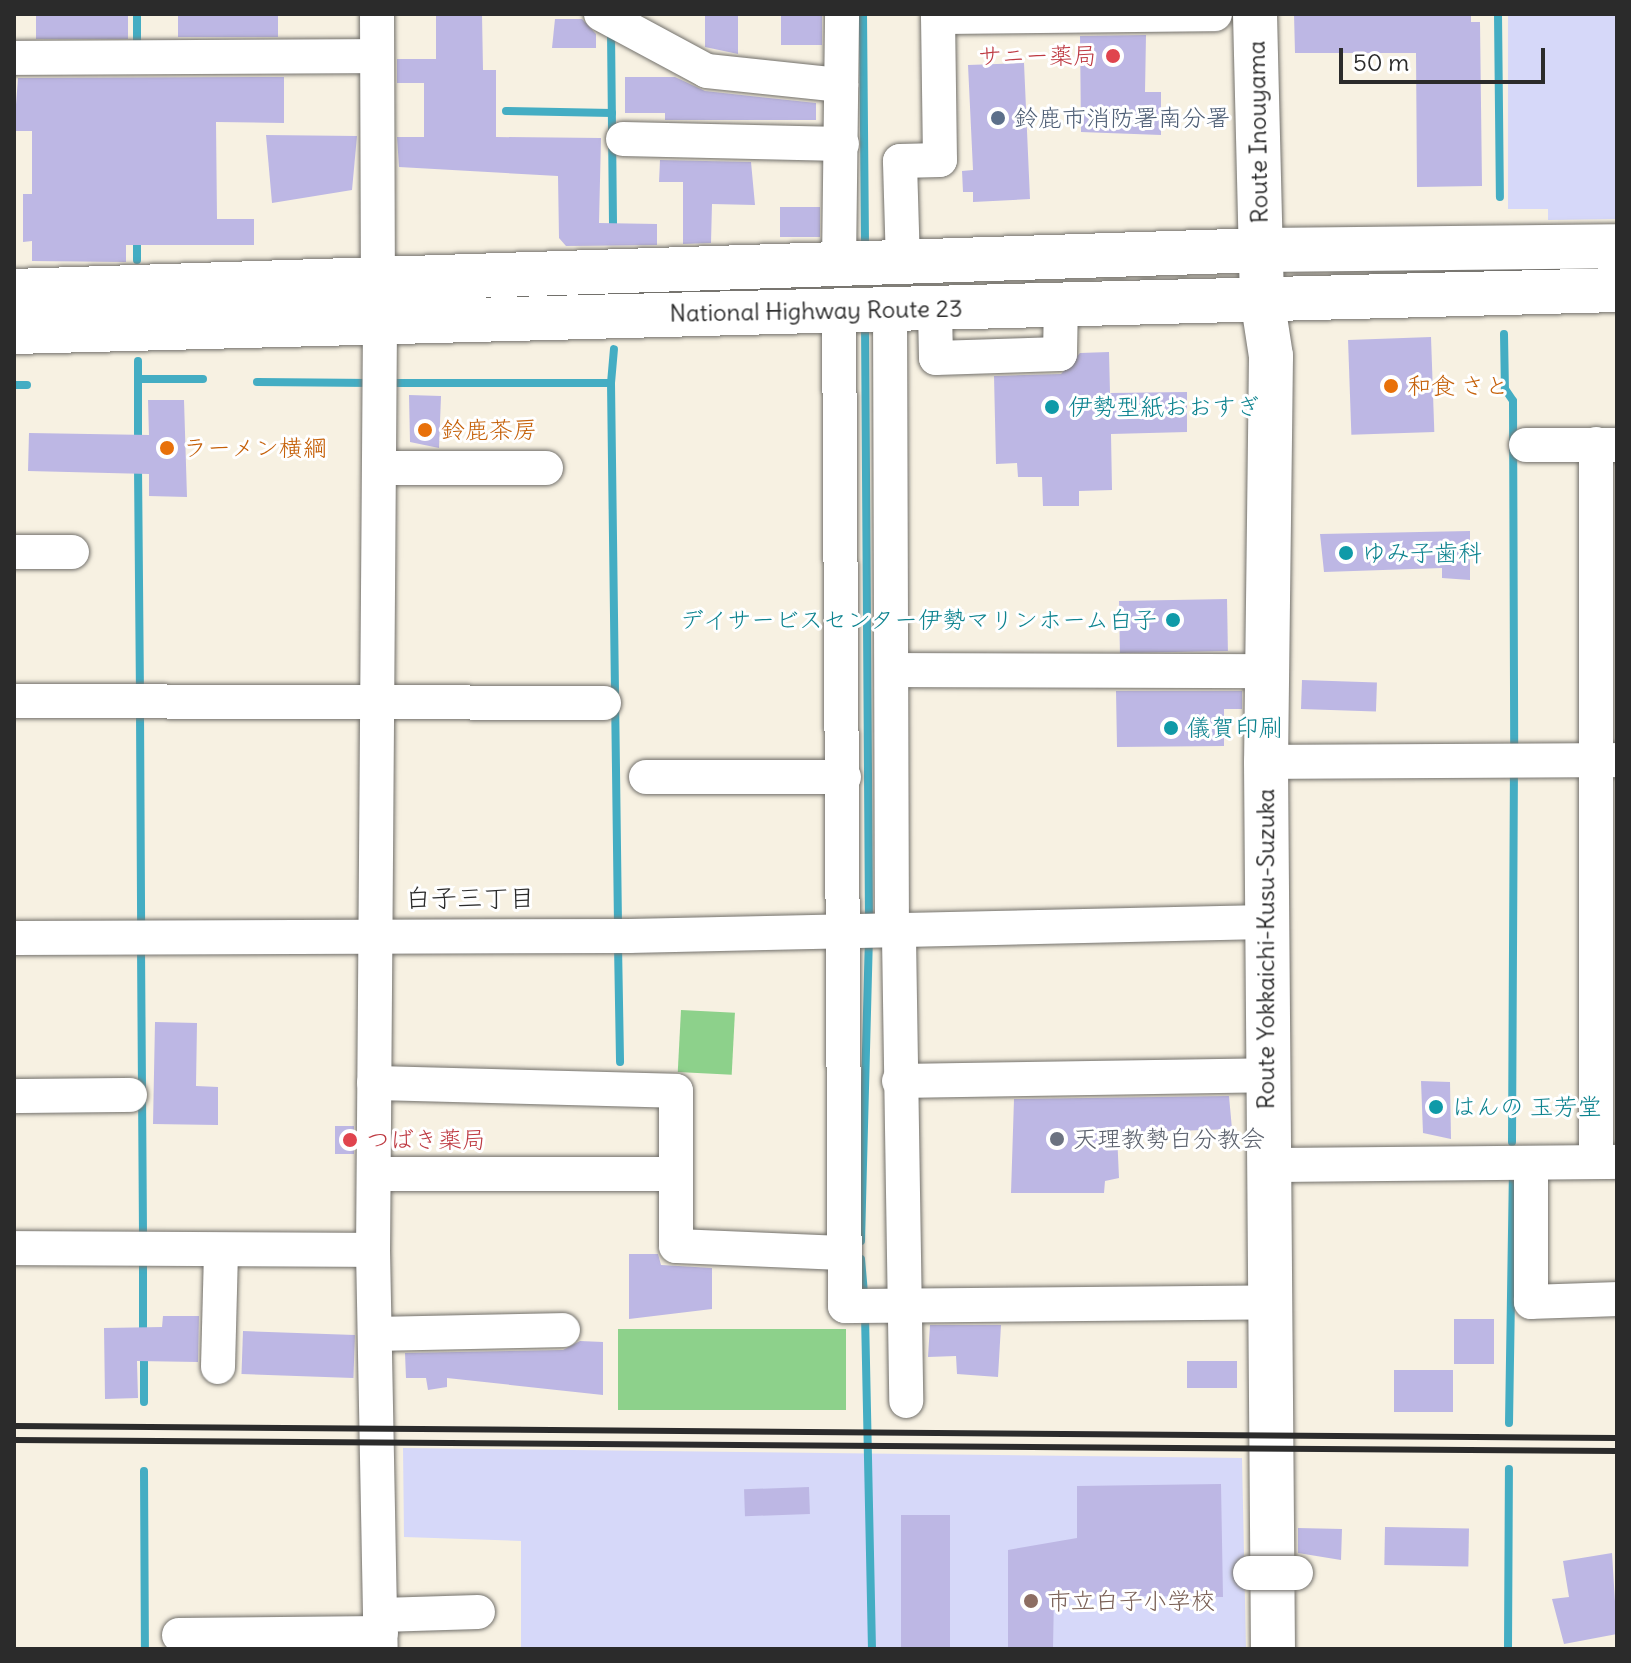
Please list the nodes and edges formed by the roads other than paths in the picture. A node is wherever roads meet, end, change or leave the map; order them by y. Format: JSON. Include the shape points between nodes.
{"nodes":[{"id":1,"x":377,"y":14,"type":"edge"},
{"id":2,"x":842,"y":14,"type":"edge"},
{"id":3,"x":1215,"y":14,"type":"edge"},
{"id":4,"x":1255,"y":14,"type":"edge"},
{"id":5,"x":614,"y":19,"type":"edge"},
{"id":6,"x":377,"y":56,"type":"junction"},
{"id":7,"x":14,"y":58,"type":"edge"},
{"id":8,"x":841,"y":85,"type":"junction"},
{"id":9,"x":623,"y":139,"type":"dead end"},
{"id":10,"x":842,"y":144,"type":"junction"},
{"id":11,"x":1617,"y":246,"type":"edge"},
{"id":12,"x":1261,"y":250,"type":"junction"},
{"id":13,"x":866,"y":283,"type":"junction"},
{"id":14,"x":1617,"y":290,"type":"edge"},
{"id":15,"x":14,"y":291,"type":"edge"},
{"id":16,"x":1262,"y":298,"type":"junction"},
{"id":17,"x":379,"y":304,"type":"junction"},
{"id":18,"x":14,"y":332,"type":"edge"},
{"id":19,"x":1526,"y":445,"type":"dead end"},
{"id":20,"x":1606,"y":445,"type":"edge"},
{"id":21,"x":379,"y":468,"type":"junction"},
{"id":22,"x":546,"y":468,"type":"dead end"},
{"id":23,"x":14,"y":552,"type":"edge"},
{"id":24,"x":72,"y":552,"type":"dead end"},
{"id":25,"x":896,"y":670,"type":"junction"},
{"id":26,"x":1267,"y":671,"type":"junction"},
{"id":27,"x":380,"y":699,"type":"junction"},
{"id":28,"x":14,"y":701,"type":"edge"},
{"id":29,"x":604,"y":703,"type":"dead end"},
{"id":30,"x":1606,"y":760,"type":"edge"},
{"id":31,"x":1266,"y":762,"type":"junction"},
{"id":32,"x":646,"y":777,"type":"dead end"},
{"id":33,"x":844,"y":777,"type":"junction"},
{"id":34,"x":1266,"y":922,"type":"junction"},
{"id":35,"x":892,"y":928,"type":"junction"},
{"id":36,"x":845,"y":929,"type":"junction"},
{"id":37,"x":14,"y":938,"type":"edge"},
{"id":38,"x":379,"y":938,"type":"junction"},
{"id":39,"x":1266,"y":1075,"type":"junction"},
{"id":40,"x":899,"y":1081,"type":"junction"},
{"id":41,"x":374,"y":1083,"type":"junction"},
{"id":42,"x":130,"y":1095,"type":"dead end"},
{"id":43,"x":14,"y":1096,"type":"edge"},
{"id":44,"x":1606,"y":1162,"type":"edge"},
{"id":45,"x":1520,"y":1163,"type":"junction"},
{"id":46,"x":1267,"y":1165,"type":"junction"},
{"id":47,"x":375,"y":1174,"type":"junction"},
{"id":48,"x":676,"y":1174,"type":"junction"},
{"id":49,"x":14,"y":1248,"type":"edge"},
{"id":50,"x":373,"y":1250,"type":"junction"},
{"id":51,"x":221,"y":1251,"type":"junction"},
{"id":52,"x":843,"y":1253,"type":"junction"},
{"id":53,"x":1617,"y":1299,"type":"edge"},
{"id":54,"x":1269,"y":1302,"type":"junction"},
{"id":55,"x":897,"y":1306,"type":"junction"},
{"id":56,"x":563,"y":1330,"type":"dead end"},
{"id":57,"x":379,"y":1334,"type":"junction"},
{"id":58,"x":218,"y":1367,"type":"dead end"},
{"id":59,"x":906,"y":1401,"type":"dead end"},
{"id":60,"x":1250,"y":1573,"type":"dead end"},
{"id":61,"x":1296,"y":1573,"type":"dead end"},
{"id":62,"x":478,"y":1612,"type":"dead end"},
{"id":63,"x":381,"y":1632,"type":"edge"},
{"id":64,"x":179,"y":1635,"type":"dead end"},
{"id":65,"x":1273,"y":1649,"type":"edge"}],
"edges":[{"from":1,"to":6,"type":"street"},
{"from":2,"to":8,"type":"street"},
{"from":3,"to":13,"type":"street","via":[[938,17],[940,160],[900,161]]},
{"from":4,"to":12,"type":"main road","name":"Route Inouyama"},
{"from":5,"to":8,"type":"street","via":[[707,71]]},
{"from":6,"to":7,"type":"street"},
{"from":6,"to":17,"type":"street"},
{"from":8,"to":10,"type":"street"},
{"from":9,"to":10,"type":"street"},
{"from":10,"to":13,"type":"street"},
{"from":11,"to":12,"type":"main road","name":"National Highway Route 23"},
{"from":12,"to":13,"type":"main road","name":"National Highway Route 23"},
{"from":12,"to":16,"type":"main road","name":"Route Yokkaichi-Kusu-Suzuka"},
{"from":13,"to":16,"type":"main road","name":"National Highway Route 23","via":[[935,310]]},
{"from":13,"to":17,"type":"main road","name":"National Highway Route 23"},
{"from":13,"to":25,"type":"street"},
{"from":13,"to":33,"type":"street"},
{"from":14,"to":16,"type":"main road","name":"National Highway Route 23"},
{"from":15,"to":17,"type":"main road","name":"National Highway Route 23"},
{"from":16,"to":26,"type":"main road","name":"Route Yokkaichi-Kusu-Suzuka","via":[[1271,356]]},
{"from":17,"to":18,"type":"main road","name":"National Highway Route 23"},
{"from":17,"to":21,"type":"street"},
{"from":19,"to":20,"type":"street"},
{"from":20,"to":30,"type":"street"},
{"from":21,"to":22,"type":"street"},
{"from":21,"to":27,"type":"street"},
{"from":23,"to":24,"type":"street"},
{"from":25,"to":26,"type":"street"},
{"from":25,"to":35,"type":"street"},
{"from":26,"to":31,"type":"main road","name":"Route Yokkaichi-Kusu-Suzuka"},
{"from":27,"to":28,"type":"street"},
{"from":27,"to":29,"type":"street"},
{"from":27,"to":38,"type":"street"},
{"from":30,"to":31,"type":"street"},
{"from":30,"to":44,"type":"street"},
{"from":31,"to":34,"type":"main road","name":"Route Yokkaichi-Kusu-Suzuka"},
{"from":32,"to":33,"type":"street"},
{"from":33,"to":36,"type":"street"},
{"from":34,"to":35,"type":"street"},
{"from":34,"to":39,"type":"main road","name":"Route Yokkaichi-Kusu-Suzuka"},
{"from":35,"to":36,"type":"street"},
{"from":35,"to":40,"type":"street","via":[[899,937]]},
{"from":36,"to":38,"type":"street"},
{"from":36,"to":52,"type":"street"},
{"from":37,"to":38,"type":"street"},
{"from":38,"to":41,"type":"street"},
{"from":39,"to":40,"type":"street"},
{"from":39,"to":46,"type":"main road","name":"Route Yokkaichi-Kusu-Suzuka"},
{"from":40,"to":55,"type":"street"},
{"from":41,"to":47,"type":"street"},
{"from":41,"to":48,"type":"street","via":[[676,1091]]},
{"from":42,"to":43,"type":"street"},
{"from":44,"to":45,"type":"street"},
{"from":45,"to":46,"type":"street"},
{"from":45,"to":53,"type":"street","via":[[1531,1302]]},
{"from":46,"to":54,"type":"main road","name":"Route Yokkaichi-Kusu-Suzuka"},
{"from":47,"to":48,"type":"street"},
{"from":47,"to":50,"type":"street"},
{"from":48,"to":52,"type":"street","via":[[676,1246]]},
{"from":49,"to":51,"type":"street"},
{"from":50,"to":51,"type":"street"},
{"from":50,"to":57,"type":"street"},
{"from":51,"to":58,"type":"street"},
{"from":52,"to":55,"type":"street","via":[[845,1306]]},
{"from":54,"to":55,"type":"street"},
{"from":54,"to":65,"type":"main road","name":"Route Yokkaichi-Kusu-Suzuka"},
{"from":55,"to":59,"type":"street"},
{"from":56,"to":57,"type":"street"},
{"from":57,"to":63,"type":"street"},
{"from":60,"to":61,"type":"street","bridge":true},
{"from":62,"to":63,"type":"street"},
{"from":63,"to":64,"type":"street"}]}
